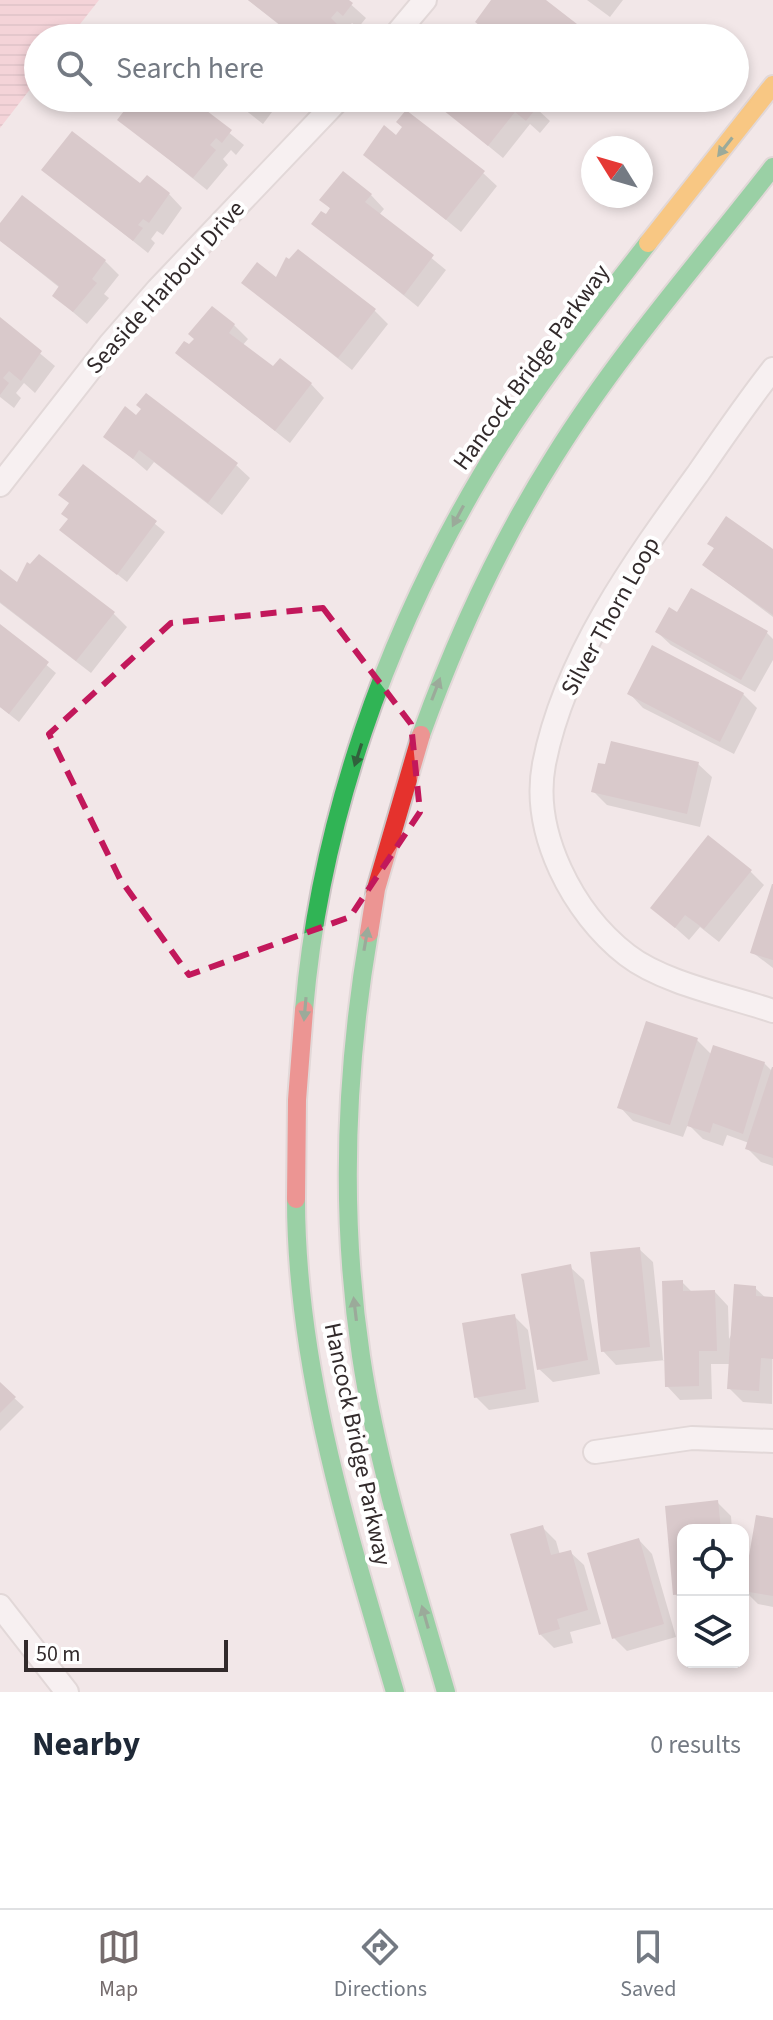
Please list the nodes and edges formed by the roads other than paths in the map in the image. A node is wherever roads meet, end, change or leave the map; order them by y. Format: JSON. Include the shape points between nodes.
{"nodes":[{"id":1,"x":425,"y":0,"type":"edge"},
{"id":2,"x":405,"y":24,"type":"edge"},
{"id":3,"x":773,"y":85,"type":"edge"},
{"id":4,"x":327,"y":112,"type":"edge"},
{"id":5,"x":773,"y":167,"type":"edge"},
{"id":6,"x":672,"y":237,"type":"junction"},
{"id":7,"x":701,"y":260,"type":"junction"},
{"id":8,"x":773,"y":369,"type":"edge"},
{"id":9,"x":0,"y":485,"type":"edge"},
{"id":10,"x":773,"y":1011,"type":"edge"},
{"id":11,"x":773,"y":1441,"type":"edge"},
{"id":12,"x":595,"y":1452,"type":"dead end"},
{"id":13,"x":0,"y":1606,"type":"edge"},
{"id":14,"x":67,"y":1692,"type":"edge"},
{"id":15,"x":395,"y":1692,"type":"edge"},
{"id":16,"x":446,"y":1692,"type":"edge"}],
"edges":[{"from":1,"to":2,"type":"street"},
{"from":3,"to":6,"type":"main road","name":"Hancock Bridge Parkway","one_way":true},
{"from":4,"to":9,"type":"street","name":"Seaside Harbour Drive","via":[[148,300]]},
{"from":5,"to":7,"type":"main road","name":"Hancock Bridge Parkway"},
{"from":6,"to":7,"type":"main road"},
{"from":6,"to":15,"type":"main road","name":"Hancock Bridge Parkway","one_way":true,"via":[[537,391],[459,513],[378,690],[324,887],[306,993],[298,1086],[297,1208],[305,1315],[346,1523]]},
{"from":16,"to":7,"type":"main road","name":"Hancock Bridge Parkway","one_way":true,"via":[[382,1462],[354,1297],[347,1185],[350,1074],[372,909],[413,749],[452,647],[500,547],[554,456]]},
{"from":8,"to":10,"type":"street","name":"Silver Thorn Loop","via":[[644,548],[605,614],[571,680],[543,781],[552,850],[581,906],[602,933],[629,957],[660,973]]},
{"from":11,"to":12,"type":"street","via":[[724,1436]]},
{"from":13,"to":14,"type":"street"}]}
